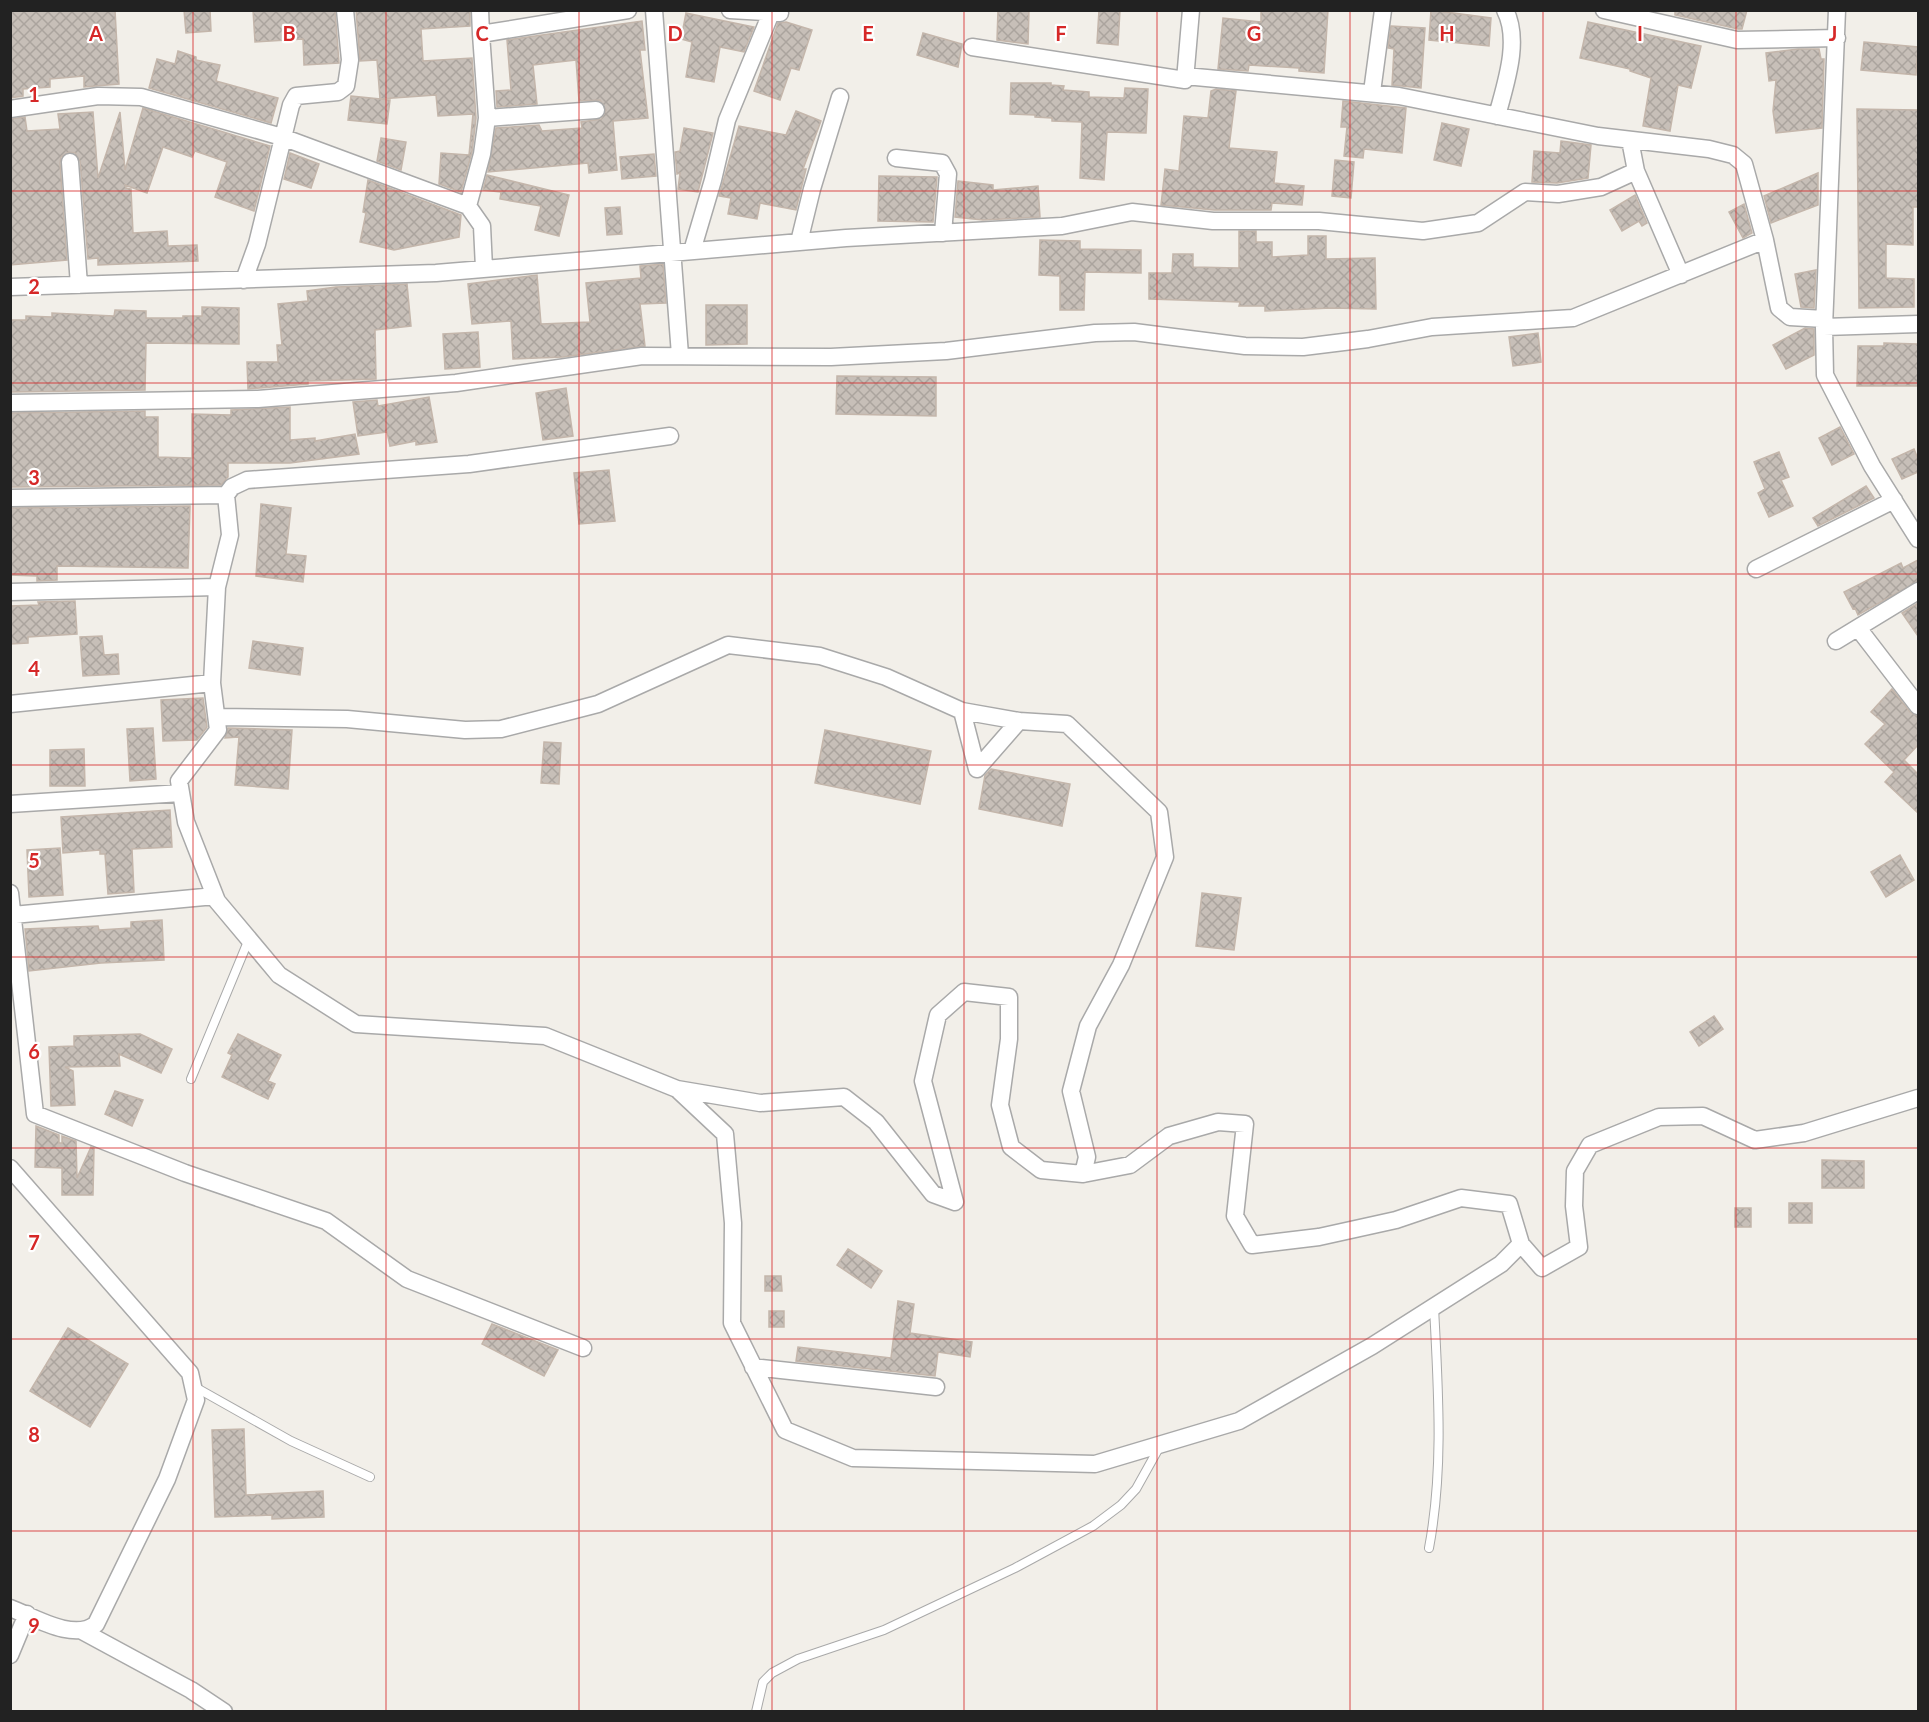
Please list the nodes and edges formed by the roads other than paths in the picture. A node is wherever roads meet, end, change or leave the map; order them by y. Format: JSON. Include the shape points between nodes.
{"nodes":[{"id":1,"x":345,"y":10,"type":"edge"},
{"id":2,"x":480,"y":10,"type":"edge"},
{"id":3,"x":628,"y":10,"type":"edge"},
{"id":4,"x":654,"y":10,"type":"edge"},
{"id":5,"x":730,"y":10,"type":"edge"},
{"id":6,"x":1191,"y":10,"type":"edge"},
{"id":7,"x":1383,"y":10,"type":"edge"},
{"id":8,"x":1505,"y":10,"type":"edge"},
{"id":9,"x":1604,"y":10,"type":"edge"},
{"id":10,"x":1837,"y":10,"type":"edge"},
{"id":11,"x":776,"y":12,"type":"edge"},
{"id":12,"x":481,"y":34,"type":"junction"},
{"id":13,"x":1837,"y":38,"type":"junction"},
{"id":14,"x":972,"y":47,"type":"dead end"},
{"id":15,"x":1185,"y":76,"type":"junction"},
{"id":16,"x":1372,"y":93,"type":"junction"},
{"id":17,"x":840,"y":97,"type":"dead end"},
{"id":18,"x":10,"y":109,"type":"edge"},
{"id":19,"x":596,"y":110,"type":"dead end"},
{"id":20,"x":1497,"y":116,"type":"junction"},
{"id":21,"x":487,"y":118,"type":"junction"},
{"id":22,"x":282,"y":138,"type":"junction"},
{"id":23,"x":1630,"y":140,"type":"junction"},
{"id":24,"x":896,"y":158,"type":"dead end"},
{"id":25,"x":70,"y":162,"type":"dead end"},
{"id":26,"x":1636,"y":171,"type":"junction"},
{"id":27,"x":468,"y":206,"type":"junction"},
{"id":28,"x":943,"y":233,"type":"junction"},
{"id":29,"x":1766,"y":240,"type":"junction"},
{"id":30,"x":799,"y":242,"type":"junction"},
{"id":31,"x":692,"y":251,"type":"junction"},
{"id":32,"x":671,"y":253,"type":"junction"},
{"id":33,"x":484,"y":268,"type":"junction"},
{"id":34,"x":1681,"y":275,"type":"junction"},
{"id":35,"x":244,"y":280,"type":"junction"},
{"id":36,"x":79,"y":285,"type":"junction"},
{"id":37,"x":10,"y":287,"type":"edge"},
{"id":38,"x":1824,"y":323,"type":"junction"},
{"id":39,"x":1918,"y":324,"type":"edge"},
{"id":40,"x":680,"y":355,"type":"junction"},
{"id":41,"x":10,"y":403,"type":"edge"},
{"id":42,"x":670,"y":436,"type":"dead end"},
{"id":43,"x":226,"y":495,"type":"junction"},
{"id":44,"x":10,"y":498,"type":"edge"},
{"id":45,"x":1894,"y":500,"type":"junction"},
{"id":46,"x":1918,"y":539,"type":"edge"},
{"id":47,"x":1756,"y":569,"type":"dead end"},
{"id":48,"x":217,"y":587,"type":"junction"},
{"id":49,"x":1918,"y":591,"type":"edge"},
{"id":50,"x":10,"y":592,"type":"edge"},
{"id":51,"x":1858,"y":628,"type":"junction"},
{"id":52,"x":1836,"y":641,"type":"dead end"},
{"id":53,"x":212,"y":683,"type":"junction"},
{"id":54,"x":10,"y":704,"type":"edge"},
{"id":55,"x":1918,"y":706,"type":"edge"},
{"id":56,"x":962,"y":711,"type":"junction"},
{"id":57,"x":217,"y":717,"type":"junction"},
{"id":58,"x":1019,"y":721,"type":"junction"},
{"id":59,"x":181,"y":793,"type":"junction"},
{"id":60,"x":10,"y":804,"type":"edge"},
{"id":61,"x":10,"y":893,"type":"edge"},
{"id":62,"x":214,"y":896,"type":"junction"},
{"id":63,"x":13,"y":915,"type":"junction"},
{"id":64,"x":249,"y":939,"type":"junction"},
{"id":65,"x":191,"y":1079,"type":"dead end"},
{"id":66,"x":678,"y":1089,"type":"junction"},
{"id":67,"x":1918,"y":1098,"type":"edge"},
{"id":68,"x":10,"y":1168,"type":"edge"},
{"id":69,"x":1083,"y":1174,"type":"junction"},
{"id":70,"x":1521,"y":1244,"type":"junction"},
{"id":71,"x":1434,"y":1306,"type":"junction"},
{"id":72,"x":584,"y":1348,"type":"dead end"},
{"id":73,"x":753,"y":1367,"type":"junction"},
{"id":74,"x":195,"y":1387,"type":"junction"},
{"id":75,"x":936,"y":1387,"type":"dead end"},
{"id":76,"x":1161,"y":1444,"type":"junction"},
{"id":77,"x":370,"y":1477,"type":"dead end"},
{"id":78,"x":1429,"y":1548,"type":"dead end"},
{"id":79,"x":19,"y":1611,"type":"edge"},
{"id":80,"x":82,"y":1631,"type":"junction"},
{"id":81,"x":10,"y":1655,"type":"edge"},
{"id":82,"x":224,"y":1712,"type":"edge"},
{"id":83,"x":756,"y":1712,"type":"edge"}],
"edges":[{"from":1,"to":22,"type":"street","via":[[350,60],[345,86],[338,92],[296,96]]},
{"from":2,"to":12,"type":"street"},
{"from":3,"to":12,"type":"street"},
{"from":4,"to":32,"type":"street"},
{"from":5,"to":11,"type":"street"},
{"from":6,"to":15,"type":"street"},
{"from":7,"to":16,"type":"street"},
{"from":8,"to":20,"type":"street","via":[[1511,39]]},
{"from":9,"to":13,"type":"street","via":[[1737,40]]},
{"from":10,"to":13,"type":"street"},
{"from":11,"to":31,"type":"street","via":[[727,120]]},
{"from":12,"to":21,"type":"street"},
{"from":13,"to":38,"type":"street"},
{"from":14,"to":15,"type":"street","via":[[1185,80]]},
{"from":15,"to":16,"type":"street"},
{"from":16,"to":20,"type":"street"},
{"from":17,"to":30,"type":"street"},
{"from":18,"to":22,"type":"street","via":[[98,96],[141,97]]},
{"from":19,"to":21,"type":"street"},
{"from":20,"to":23,"type":"street"},
{"from":21,"to":27,"type":"street"},
{"from":22,"to":27,"type":"street"},
{"from":22,"to":35,"type":"street","via":[[257,244]]},
{"from":23,"to":26,"type":"street"},
{"from":23,"to":29,"type":"street","via":[[1733,155],[1744,164]]},
{"from":24,"to":28,"type":"street","via":[[942,164],[945,168],[948,174]]},
{"from":25,"to":36,"type":"street"},
{"from":26,"to":28,"type":"street","via":[[1601,187],[1558,194],[1525,192],[1478,223],[1423,231],[1319,221],[1213,221],[1132,212],[1062,226]]},
{"from":26,"to":34,"type":"street"},
{"from":27,"to":33,"type":"street","via":[[482,226]]},
{"from":28,"to":30,"type":"street"},
{"from":29,"to":34,"type":"street"},
{"from":29,"to":38,"type":"street","via":[[1779,308],[1790,317]]},
{"from":30,"to":31,"type":"street"},
{"from":31,"to":32,"type":"street"},
{"from":32,"to":33,"type":"street"},
{"from":32,"to":40,"type":"street"},
{"from":33,"to":35,"type":"street"},
{"from":34,"to":40,"type":"street","via":[[1573,318],[1432,327],[1304,347],[1245,346],[1134,332],[934,352],[831,357]]},
{"from":35,"to":36,"type":"street"},
{"from":36,"to":37,"type":"street"},
{"from":38,"to":39,"type":"street"},
{"from":38,"to":45,"type":"street","via":[[1825,375]]},
{"from":40,"to":41,"type":"street","via":[[642,356],[456,384],[258,399]]},
{"from":42,"to":43,"type":"street","via":[[469,464],[247,480],[232,487]]},
{"from":43,"to":44,"type":"street"},
{"from":43,"to":48,"type":"street","via":[[230,535]]},
{"from":45,"to":46,"type":"street"},
{"from":45,"to":47,"type":"street"},
{"from":48,"to":50,"type":"street"},
{"from":48,"to":53,"type":"street"},
{"from":49,"to":51,"type":"street"},
{"from":51,"to":52,"type":"street"},
{"from":51,"to":55,"type":"street"},
{"from":53,"to":54,"type":"street"},
{"from":53,"to":57,"type":"street"},
{"from":56,"to":57,"type":"street","via":[[886,677],[820,656],[728,645],[598,704],[501,729],[465,730],[347,719]]},
{"from":56,"to":58,"type":"street"},
{"from":56,"to":58,"type":"street","via":[[978,769]]},
{"from":57,"to":59,"type":"street","via":[[218,730],[179,781]]},
{"from":58,"to":69,"type":"street","via":[[1067,724],[1160,812],[1165,857],[1121,965],[1088,1026],[1071,1091],[1087,1157]]},
{"from":59,"to":60,"type":"street"},
{"from":59,"to":62,"type":"street","via":[[186,822]]},
{"from":61,"to":63,"type":"street"},
{"from":62,"to":63,"type":"street"},
{"from":62,"to":64,"type":"street"},
{"from":63,"to":72,"type":"street","via":[[35,1114],[185,1173],[326,1221],[407,1279]]},
{"from":64,"to":65,"type":"lane"},
{"from":64,"to":66,"type":"street","via":[[279,975],[356,1024],[545,1036]]},
{"from":66,"to":69,"type":"street","via":[[760,1103],[844,1097],[876,1122],[933,1194],[955,1202],[923,1082],[938,1015],[964,992],[1010,997],[1010,1039],[1000,1105],[1011,1148],[1041,1170]]},
{"from":66,"to":73,"type":"street","via":[[725,1134],[733,1223],[732,1323]]},
{"from":67,"to":70,"type":"street","via":[[1804,1133],[1755,1140],[1703,1116],[1659,1117],[1590,1145],[1575,1172],[1579,1247],[1542,1268]]},
{"from":68,"to":74,"type":"street","via":[[189,1373]]},
{"from":69,"to":70,"type":"street","via":[[1130,1165],[1169,1136],[1218,1122],[1245,1124],[1235,1216],[1252,1245],[1319,1237],[1396,1220],[1461,1198],[1509,1204]]},
{"from":70,"to":71,"type":"street","via":[[1501,1264]]},
{"from":71,"to":76,"type":"street","via":[[1239,1421]]},
{"from":71,"to":78,"type":"lane","via":[[1440,1445],[1437,1503]]},
{"from":73,"to":75,"type":"street"},
{"from":73,"to":76,"type":"street","via":[[785,1430],[853,1458],[1095,1464]]},
{"from":74,"to":77,"type":"lane","via":[[291,1441]]},
{"from":74,"to":80,"type":"street","via":[[196,1400],[167,1479],[108,1605],[96,1624]]},
{"from":76,"to":83,"type":"lane","via":[[1136,1489],[1093,1526],[884,1630],[798,1659],[772,1673],[763,1683]]},
{"from":79,"to":80,"type":"street"},
{"from":79,"to":81,"type":"street"},
{"from":80,"to":82,"type":"street"}]}
